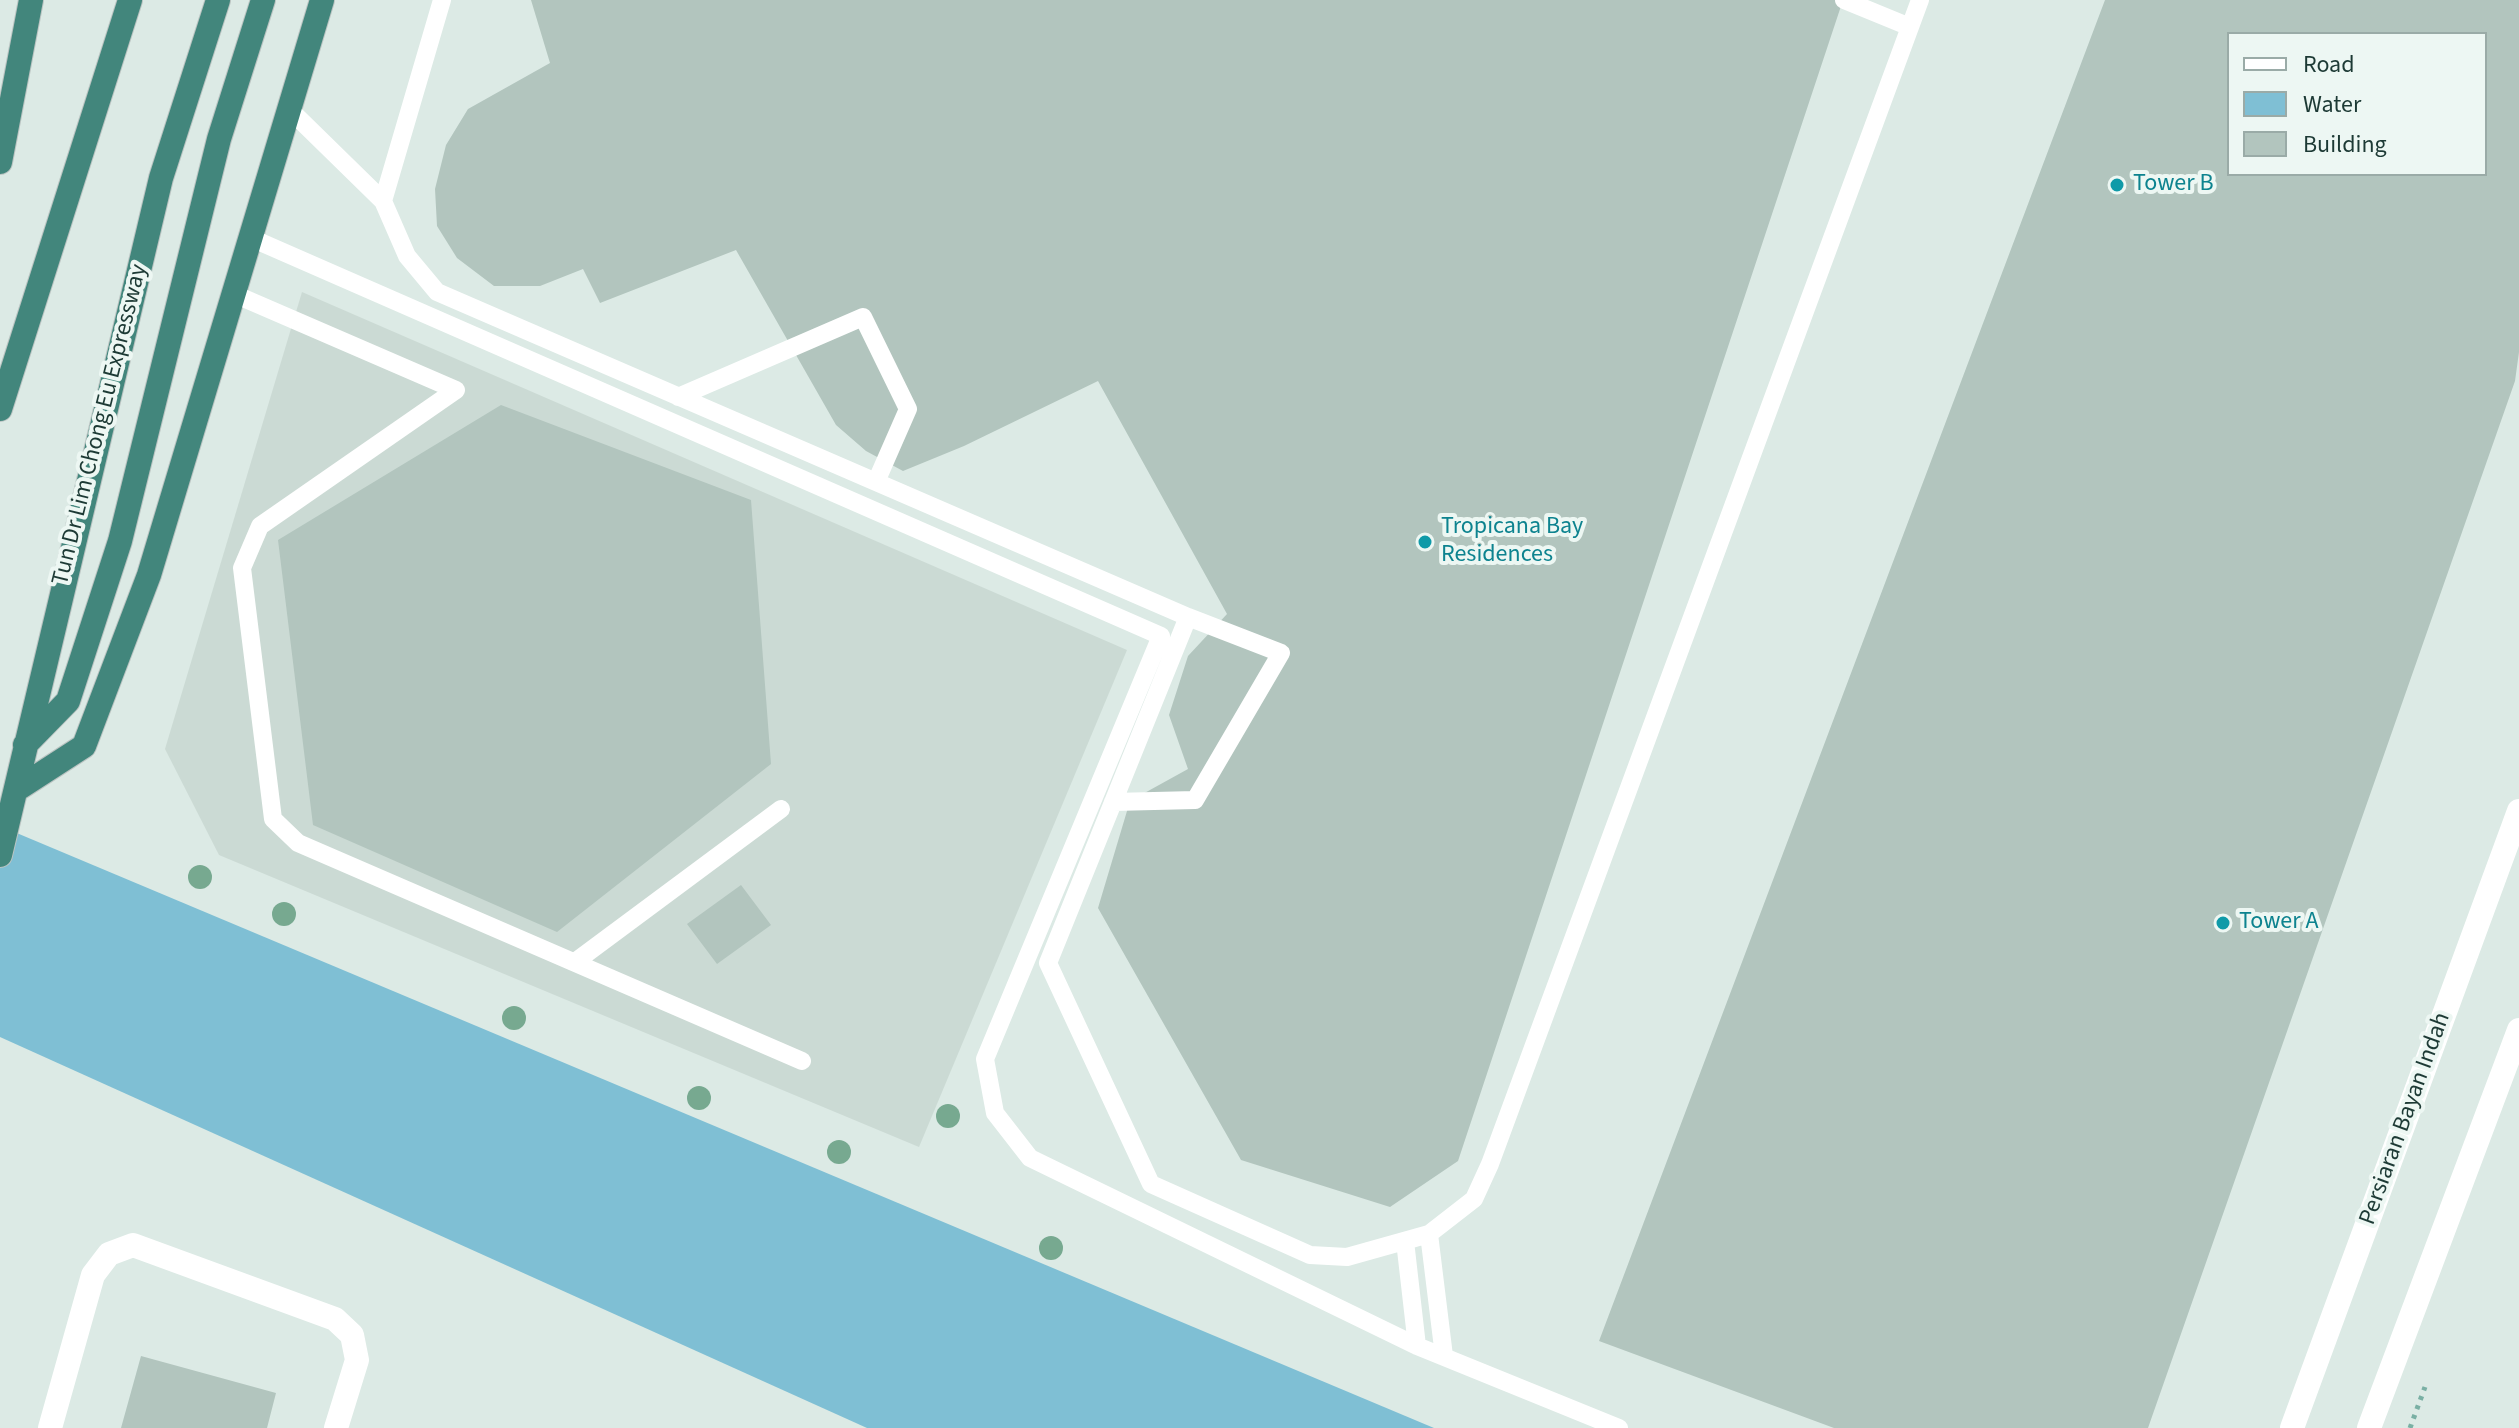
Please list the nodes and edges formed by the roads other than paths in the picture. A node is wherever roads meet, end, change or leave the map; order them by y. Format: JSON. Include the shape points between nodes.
{"nodes":[{"id":1,"x":31,"y":0,"type":"edge"},
{"id":2,"x":130,"y":0,"type":"edge"},
{"id":3,"x":218,"y":0,"type":"edge"},
{"id":4,"x":263,"y":0,"type":"edge"},
{"id":5,"x":322,"y":0,"type":"edge"},
{"id":6,"x":442,"y":0,"type":"edge"},
{"id":7,"x":1844,"y":0,"type":"edge"},
{"id":8,"x":1920,"y":0,"type":"edge"},
{"id":9,"x":1910,"y":27,"type":"junction"},
{"id":10,"x":289,"y":109,"type":"junction"},
{"id":11,"x":0,"y":162,"type":"edge"},
{"id":12,"x":383,"y":201,"type":"junction"},
{"id":13,"x":251,"y":238,"type":"junction"},
{"id":14,"x":234,"y":294,"type":"junction"},
{"id":15,"x":678,"y":397,"type":"junction"},
{"id":16,"x":0,"y":409,"type":"edge"},
{"id":17,"x":876,"y":482,"type":"junction"},
{"id":18,"x":1188,"y":617,"type":"junction"},
{"id":19,"x":24,"y":746,"type":"junction"},
{"id":20,"x":14,"y":797,"type":"junction"},
{"id":21,"x":1113,"y":802,"type":"junction"},
{"id":22,"x":781,"y":809,"type":"dead end"},
{"id":23,"x":2519,"y":811,"type":"edge"},
{"id":24,"x":0,"y":855,"type":"edge"},
{"id":25,"x":575,"y":962,"type":"junction"},
{"id":26,"x":2519,"y":1030,"type":"edge"},
{"id":27,"x":802,"y":1061,"type":"dead end"},
{"id":28,"x":1429,"y":1234,"type":"junction"},
{"id":29,"x":1405,"y":1241,"type":"junction"},
{"id":30,"x":1417,"y":1346,"type":"junction"},
{"id":31,"x":1444,"y":1356,"type":"junction"},
{"id":32,"x":50,"y":1428,"type":"edge"},
{"id":33,"x":336,"y":1428,"type":"edge"},
{"id":34,"x":1619,"y":1428,"type":"edge"},
{"id":35,"x":2292,"y":1428,"type":"edge"},
{"id":36,"x":2369,"y":1428,"type":"edge"}],
"edges":[{"from":1,"to":11,"type":"highway"},
{"from":2,"to":16,"type":"highway"},
{"from":3,"to":19,"type":"highway","name":"Tun Dr Lim Chong Eu Expressway","via":[[161,178]]},
{"from":4,"to":19,"type":"highway","via":[[219,139],[120,541],[68,701]]},
{"from":5,"to":10,"type":"highway"},
{"from":6,"to":12,"type":"lane"},
{"from":7,"to":9,"type":"lane"},
{"from":8,"to":9,"type":"lane"},
{"from":9,"to":28,"type":"lane","via":[[1490,1164],[1474,1199]]},
{"from":10,"to":12,"type":"lane"},
{"from":10,"to":13,"type":"highway"},
{"from":12,"to":15,"type":"lane","via":[[407,256],[437,292]]},
{"from":13,"to":14,"type":"highway"},
{"from":13,"to":30,"type":"lane","via":[[1161,636],[985,1059],[995,1113],[1030,1158]]},
{"from":14,"to":20,"type":"highway","via":[[149,575],[84,746]]},
{"from":14,"to":25,"type":"lane","via":[[456,390],[260,526],[242,568],[273,819],[298,843]]},
{"from":15,"to":17,"type":"lane"},
{"from":15,"to":17,"type":"lane","via":[[863,317],[908,409]]},
{"from":17,"to":18,"type":"lane"},
{"from":18,"to":21,"type":"lane"},
{"from":18,"to":21,"type":"lane","via":[[1281,653],[1195,800]]},
{"from":19,"to":20,"type":"highway","name":"Tun Dr Lim Chong Eu Expressway"},
{"from":20,"to":24,"type":"highway","name":"Tun Dr Lim Chong Eu Expressway"},
{"from":21,"to":29,"type":"lane","via":[[1048,963],[1151,1184],[1310,1255],[1347,1257]]},
{"from":22,"to":25,"type":"lane"},
{"from":23,"to":35,"type":"street","name":"Persiaran Bayan Indah"},
{"from":25,"to":27,"type":"lane"},
{"from":26,"to":36,"type":"street"},
{"from":28,"to":29,"type":"lane"},
{"from":28,"to":31,"type":"lane"},
{"from":29,"to":30,"type":"lane"},
{"from":30,"to":31,"type":"lane"},
{"from":31,"to":34,"type":"lane"},
{"from":32,"to":33,"type":"street","via":[[93,1275],[109,1254],[133,1245],[335,1319],[352,1335],[357,1360]]}]}
